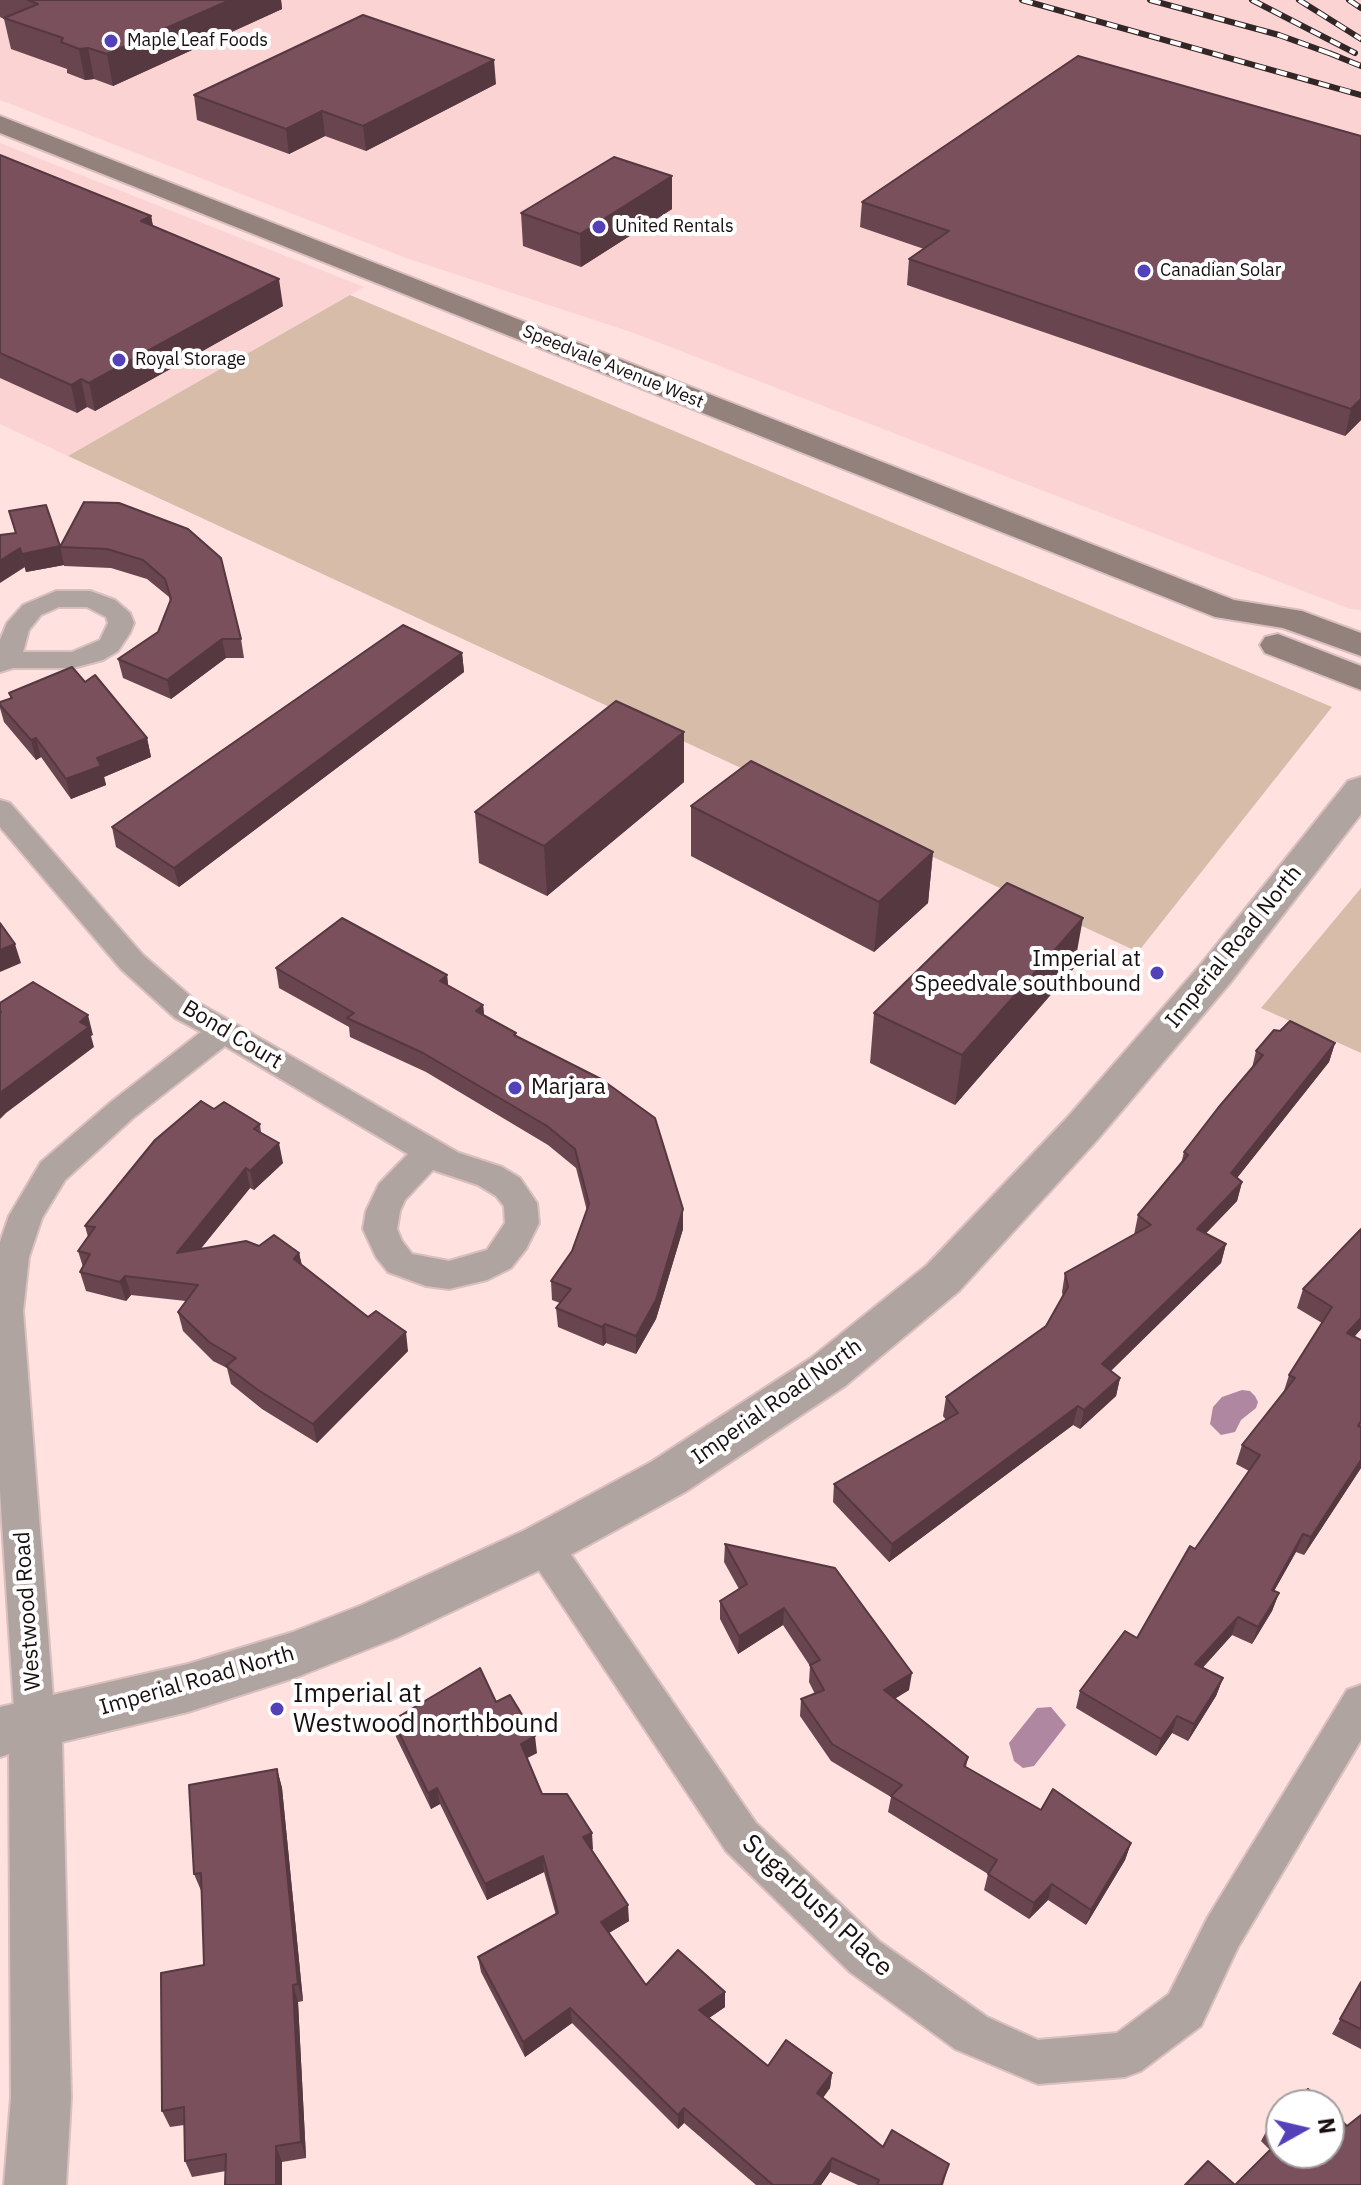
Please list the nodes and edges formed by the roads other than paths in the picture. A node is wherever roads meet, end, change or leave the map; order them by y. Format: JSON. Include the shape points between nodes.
{"nodes":[{"id":1,"x":0,"y":124,"type":"edge"},
{"id":2,"x":1227,"y":610,"type":"junction"},
{"id":3,"x":1361,"y":645,"type":"edge"},
{"id":4,"x":1361,"y":679,"type":"edge"},
{"id":5,"x":1361,"y":789,"type":"edge"},
{"id":6,"x":0,"y":809,"type":"edge"},
{"id":7,"x":223,"y":1031,"type":"junction"},
{"id":8,"x":430,"y":1152,"type":"dead end"},
{"id":9,"x":543,"y":1545,"type":"junction"},
{"id":10,"x":1361,"y":1703,"type":"edge"},
{"id":11,"x":18,"y":1728,"type":"edge"},
{"id":12,"x":35,"y":2185,"type":"edge"}],
"edges":[{"from":1,"to":2,"type":"main road","name":"Speedvale Avenue West"},
{"from":2,"to":3,"type":"main road","name":"Speedvale Avenue West","via":[[1290,618]]},
{"from":2,"to":4,"type":"main road","name":"Speedvale Avenue West","via":[[1264,639]]},
{"from":5,"to":9,"type":"street","name":"Imperial Road North","via":[[1082,1129],[943,1278],[828,1372],[668,1477]]},
{"from":6,"to":7,"type":"street","name":"Bond Court","via":[[136,966],[186,1010]]},
{"from":7,"to":8,"type":"street","name":"Bond Court"},
{"from":7,"to":11,"type":"street","name":"Westwood Road","via":[[53,1171],[26,1216],[12,1257],[6,1311]]},
{"from":9,"to":10,"type":"street","name":"Sugarbush Place","via":[[741,1837],[865,1957],[971,2033],[1038,2062],[1125,2055],[1185,2010],[1223,1932]]},
{"from":9,"to":11,"type":"street","name":"Imperial Road North","via":[[297,1654],[188,1688]]},
{"from":11,"to":12,"type":"street","name":"Westwood Road","via":[[41,2098]]}]}
